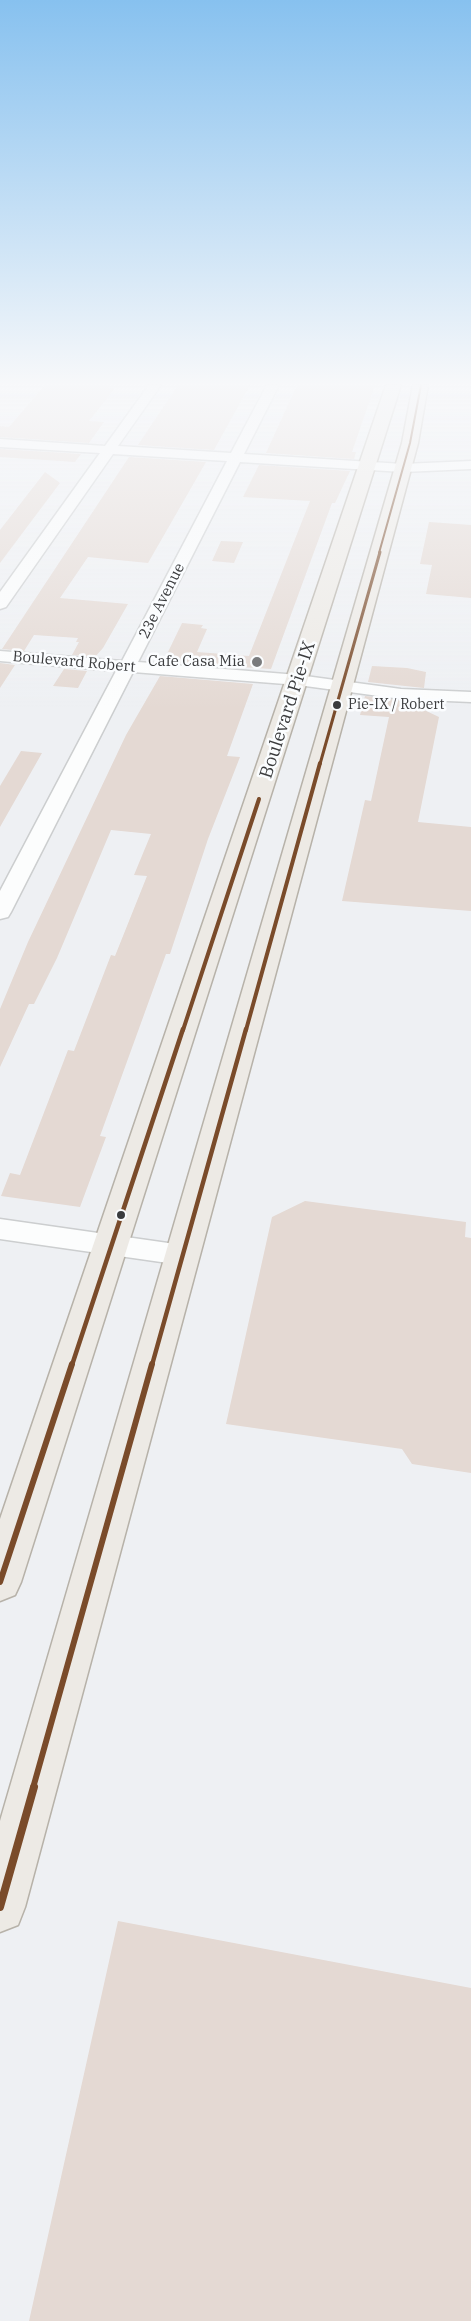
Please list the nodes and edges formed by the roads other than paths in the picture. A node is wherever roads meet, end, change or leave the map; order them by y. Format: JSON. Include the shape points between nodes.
{"nodes":[{"id":1,"x":78,"y":493,"type":"edge"},
{"id":2,"x":217,"y":493,"type":"edge"},
{"id":3,"x":359,"y":493,"type":"edge"},
{"id":4,"x":396,"y":493,"type":"edge"},
{"id":5,"x":0,"y":604,"type":"edge"},
{"id":6,"x":0,"y":656,"type":"edge"},
{"id":7,"x":129,"y":666,"type":"junction"},
{"id":8,"x":298,"y":680,"type":"junction"},
{"id":9,"x":342,"y":686,"type":"junction"},
{"id":10,"x":471,"y":697,"type":"edge"},
{"id":11,"x":0,"y":912,"type":"edge"},
{"id":12,"x":0,"y":1229,"type":"edge"},
{"id":13,"x":111,"y":1245,"type":"junction"},
{"id":14,"x":182,"y":1255,"type":"junction"},
{"id":15,"x":0,"y":1582,"type":"edge"},
{"id":16,"x":0,"y":1907,"type":"edge"}],
"edges":[{"from":1,"to":5,"type":"street"},
{"from":2,"to":7,"type":"street","name":"23e Avenue"},
{"from":3,"to":8,"type":"main road","name":"Boulevard Pie-IX"},
{"from":4,"to":9,"type":"main road"},
{"from":6,"to":7,"type":"street","name":"Boulevard Robert"},
{"from":7,"to":8,"type":"street","name":"Boulevard Robert"},
{"from":7,"to":11,"type":"street","name":"23e Avenue"},
{"from":8,"to":9,"type":"street","name":"Boulevard Robert"},
{"from":8,"to":13,"type":"main road","name":"Boulevard Pie-IX"},
{"from":9,"to":10,"type":"street","name":"Boulevard Robert"},
{"from":9,"to":14,"type":"main road"},
{"from":12,"to":13,"type":"street"},
{"from":13,"to":14,"type":"street"},
{"from":13,"to":15,"type":"main road","name":"Boulevard Pie-IX"},
{"from":14,"to":16,"type":"main road"}]}
